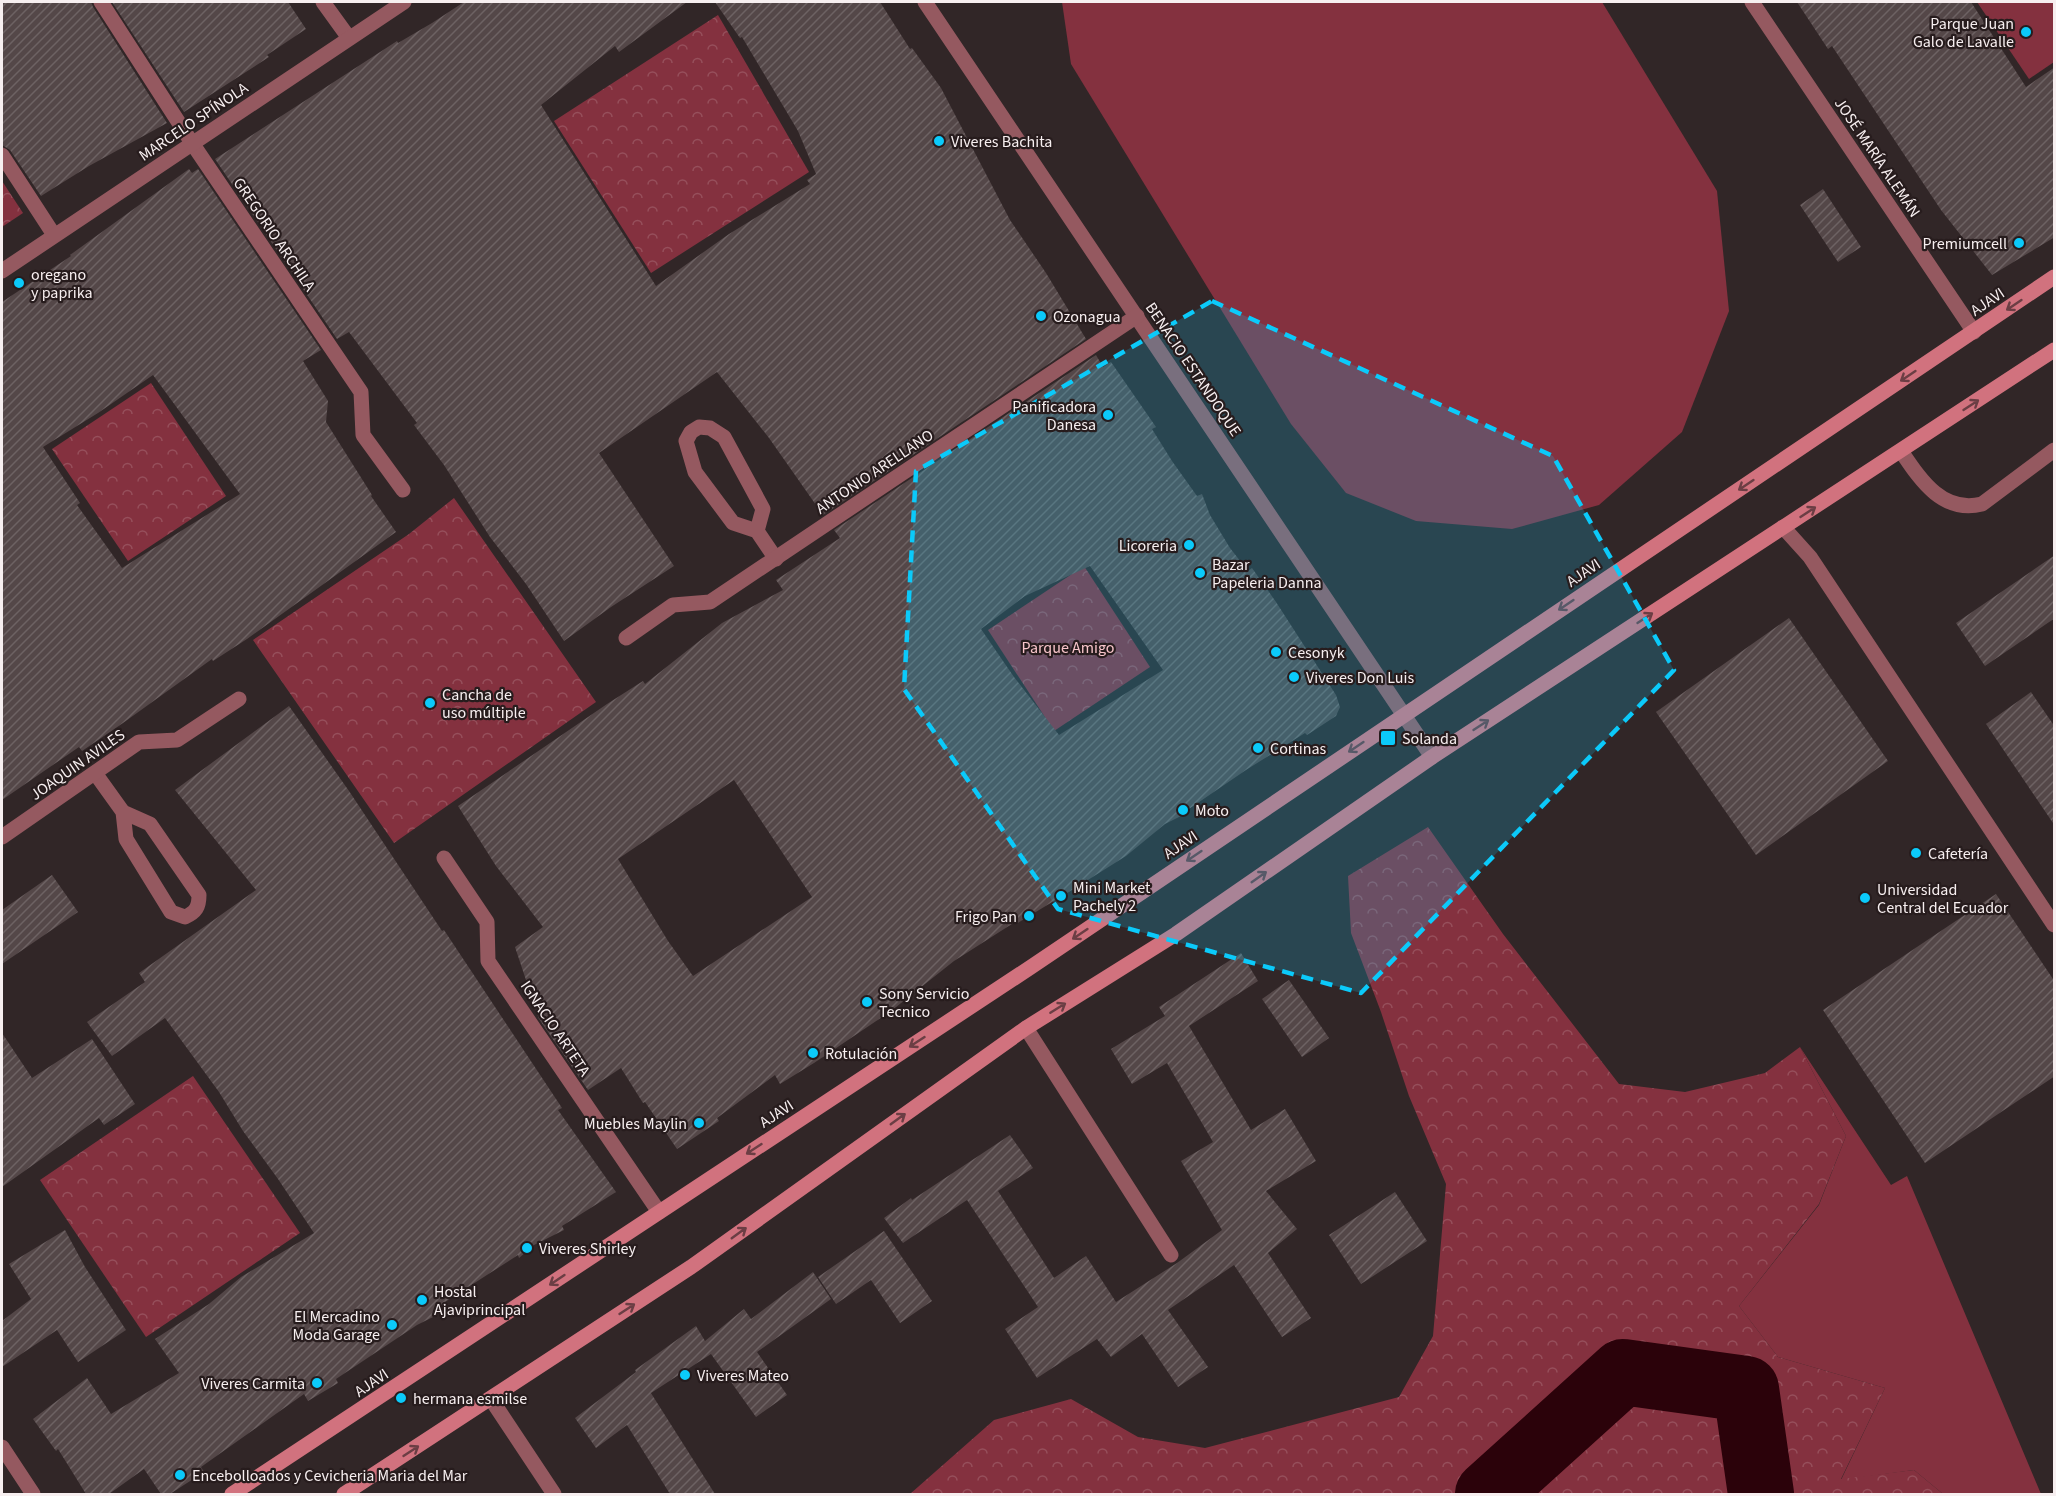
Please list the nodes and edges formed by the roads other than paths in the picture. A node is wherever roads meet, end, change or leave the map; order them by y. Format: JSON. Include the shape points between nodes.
{"nodes":[{"id":1,"x":101,"y":2,"type":"edge"},
{"id":2,"x":323,"y":2,"type":"edge"},
{"id":3,"x":404,"y":2,"type":"edge"},
{"id":4,"x":925,"y":2,"type":"edge"},
{"id":5,"x":1752,"y":2,"type":"edge"},
{"id":6,"x":349,"y":38,"type":"junction"},
{"id":7,"x":192,"y":143,"type":"junction"},
{"id":8,"x":2,"y":155,"type":"edge"},
{"id":9,"x":54,"y":235,"type":"junction"},
{"id":10,"x":2,"y":270,"type":"edge"},
{"id":11,"x":2055,"y":277,"type":"edge"},
{"id":12,"x":1137,"y":316,"type":"junction"},
{"id":13,"x":1974,"y":332,"type":"junction"},
{"id":14,"x":2055,"y":350,"type":"edge"},
{"id":15,"x":2055,"y":450,"type":"edge"},
{"id":16,"x":1901,"y":451,"type":"junction"},
{"id":17,"x":403,"y":490,"type":"dead end"},
{"id":18,"x":1783,"y":528,"type":"junction"},
{"id":19,"x":757,"y":531,"type":"junction"},
{"id":20,"x":776,"y":559,"type":"junction"},
{"id":21,"x":626,"y":638,"type":"dead end"},
{"id":22,"x":239,"y":699,"type":"dead end"},
{"id":23,"x":1404,"y":714,"type":"junction"},
{"id":24,"x":1432,"y":757,"type":"junction"},
{"id":25,"x":95,"y":773,"type":"junction"},
{"id":26,"x":123,"y":813,"type":"junction"},
{"id":27,"x":2,"y":837,"type":"edge"},
{"id":28,"x":444,"y":858,"type":"dead end"},
{"id":29,"x":2055,"y":925,"type":"edge"},
{"id":30,"x":1026,"y":1028,"type":"junction"},
{"id":31,"x":659,"y":1212,"type":"junction"},
{"id":32,"x":1171,"y":1255,"type":"dead end"},
{"id":33,"x":491,"y":1398,"type":"junction"},
{"id":34,"x":2,"y":1447,"type":"edge"},
{"id":35,"x":33,"y":1494,"type":"edge"},
{"id":36,"x":232,"y":1494,"type":"edge"},
{"id":37,"x":345,"y":1494,"type":"edge"},
{"id":38,"x":554,"y":1494,"type":"edge"}],
"edges":[{"from":1,"to":7,"type":"street","name":"GREGORIO ARCHILA"},
{"from":2,"to":6,"type":"street"},
{"from":3,"to":6,"type":"street","name":"MARCELO SPÍNOLA"},
{"from":4,"to":12,"type":"street","name":"BENACIO ESTANDOQUE"},
{"from":5,"to":13,"type":"street","name":"JOSÉ MARÍA ALEMÁN"},
{"from":6,"to":7,"type":"street","name":"MARCELO SPÍNOLA"},
{"from":7,"to":9,"type":"street","name":"MARCELO SPÍNOLA"},
{"from":7,"to":17,"type":"street","name":"GREGORIO ARCHILA","via":[[361,392],[363,435]]},
{"from":8,"to":9,"type":"street"},
{"from":9,"to":10,"type":"street","name":"MARCELO SPÍNOLA"},
{"from":11,"to":13,"type":"street","name":"AJAVI","one_way":true},
{"from":12,"to":20,"type":"street","name":"ANTONIO ARELLANO"},
{"from":12,"to":23,"type":"street","name":"BENACIO ESTANDOQUE"},
{"from":13,"to":23,"type":"street","name":"AJAVI","one_way":true},
{"from":16,"to":14,"type":"street","one_way":true},
{"from":15,"to":16,"type":"street","via":[[1982,504],[1970,507],[1940,498],[1920,479]]},
{"from":18,"to":16,"type":"street","one_way":true},
{"from":24,"to":18,"type":"street","one_way":true},
{"from":18,"to":29,"type":"street","via":[[1810,557]]},
{"from":19,"to":19,"type":"street","via":[[763,509],[724,437],[710,428],[699,427],[686,441],[695,472],[733,523]]},
{"from":19,"to":20,"type":"street"},
{"from":20,"to":21,"type":"street","name":"ANTONIO ARELLANO","via":[[710,602],[673,605]]},
{"from":22,"to":25,"type":"street","name":"JOAQUIN AVILES","via":[[177,740],[139,742]]},
{"from":23,"to":24,"type":"street","name":"BENACIO ESTANDOQUE"},
{"from":23,"to":31,"type":"street","name":"AJAVI","one_way":true,"via":[[1031,967]]},
{"from":30,"to":24,"type":"street","one_way":true,"via":[[1176,934]]},
{"from":25,"to":26,"type":"street"},
{"from":25,"to":27,"type":"street","name":"JOAQUIN AVILES"},
{"from":26,"to":26,"type":"street","via":[[150,824],[199,895],[199,905],[193,913],[185,917],[171,912],[126,839]]},
{"from":28,"to":31,"type":"street","name":"IGNACIO ARTETA","via":[[487,922],[488,961]]},
{"from":30,"to":32,"type":"street"},
{"from":33,"to":30,"type":"street","one_way":true,"via":[[692,1267]]},
{"from":31,"to":36,"type":"street","name":"AJAVI","one_way":true},
{"from":37,"to":33,"type":"street","one_way":true},
{"from":33,"to":38,"type":"street"},
{"from":34,"to":35,"type":"street"}]}
